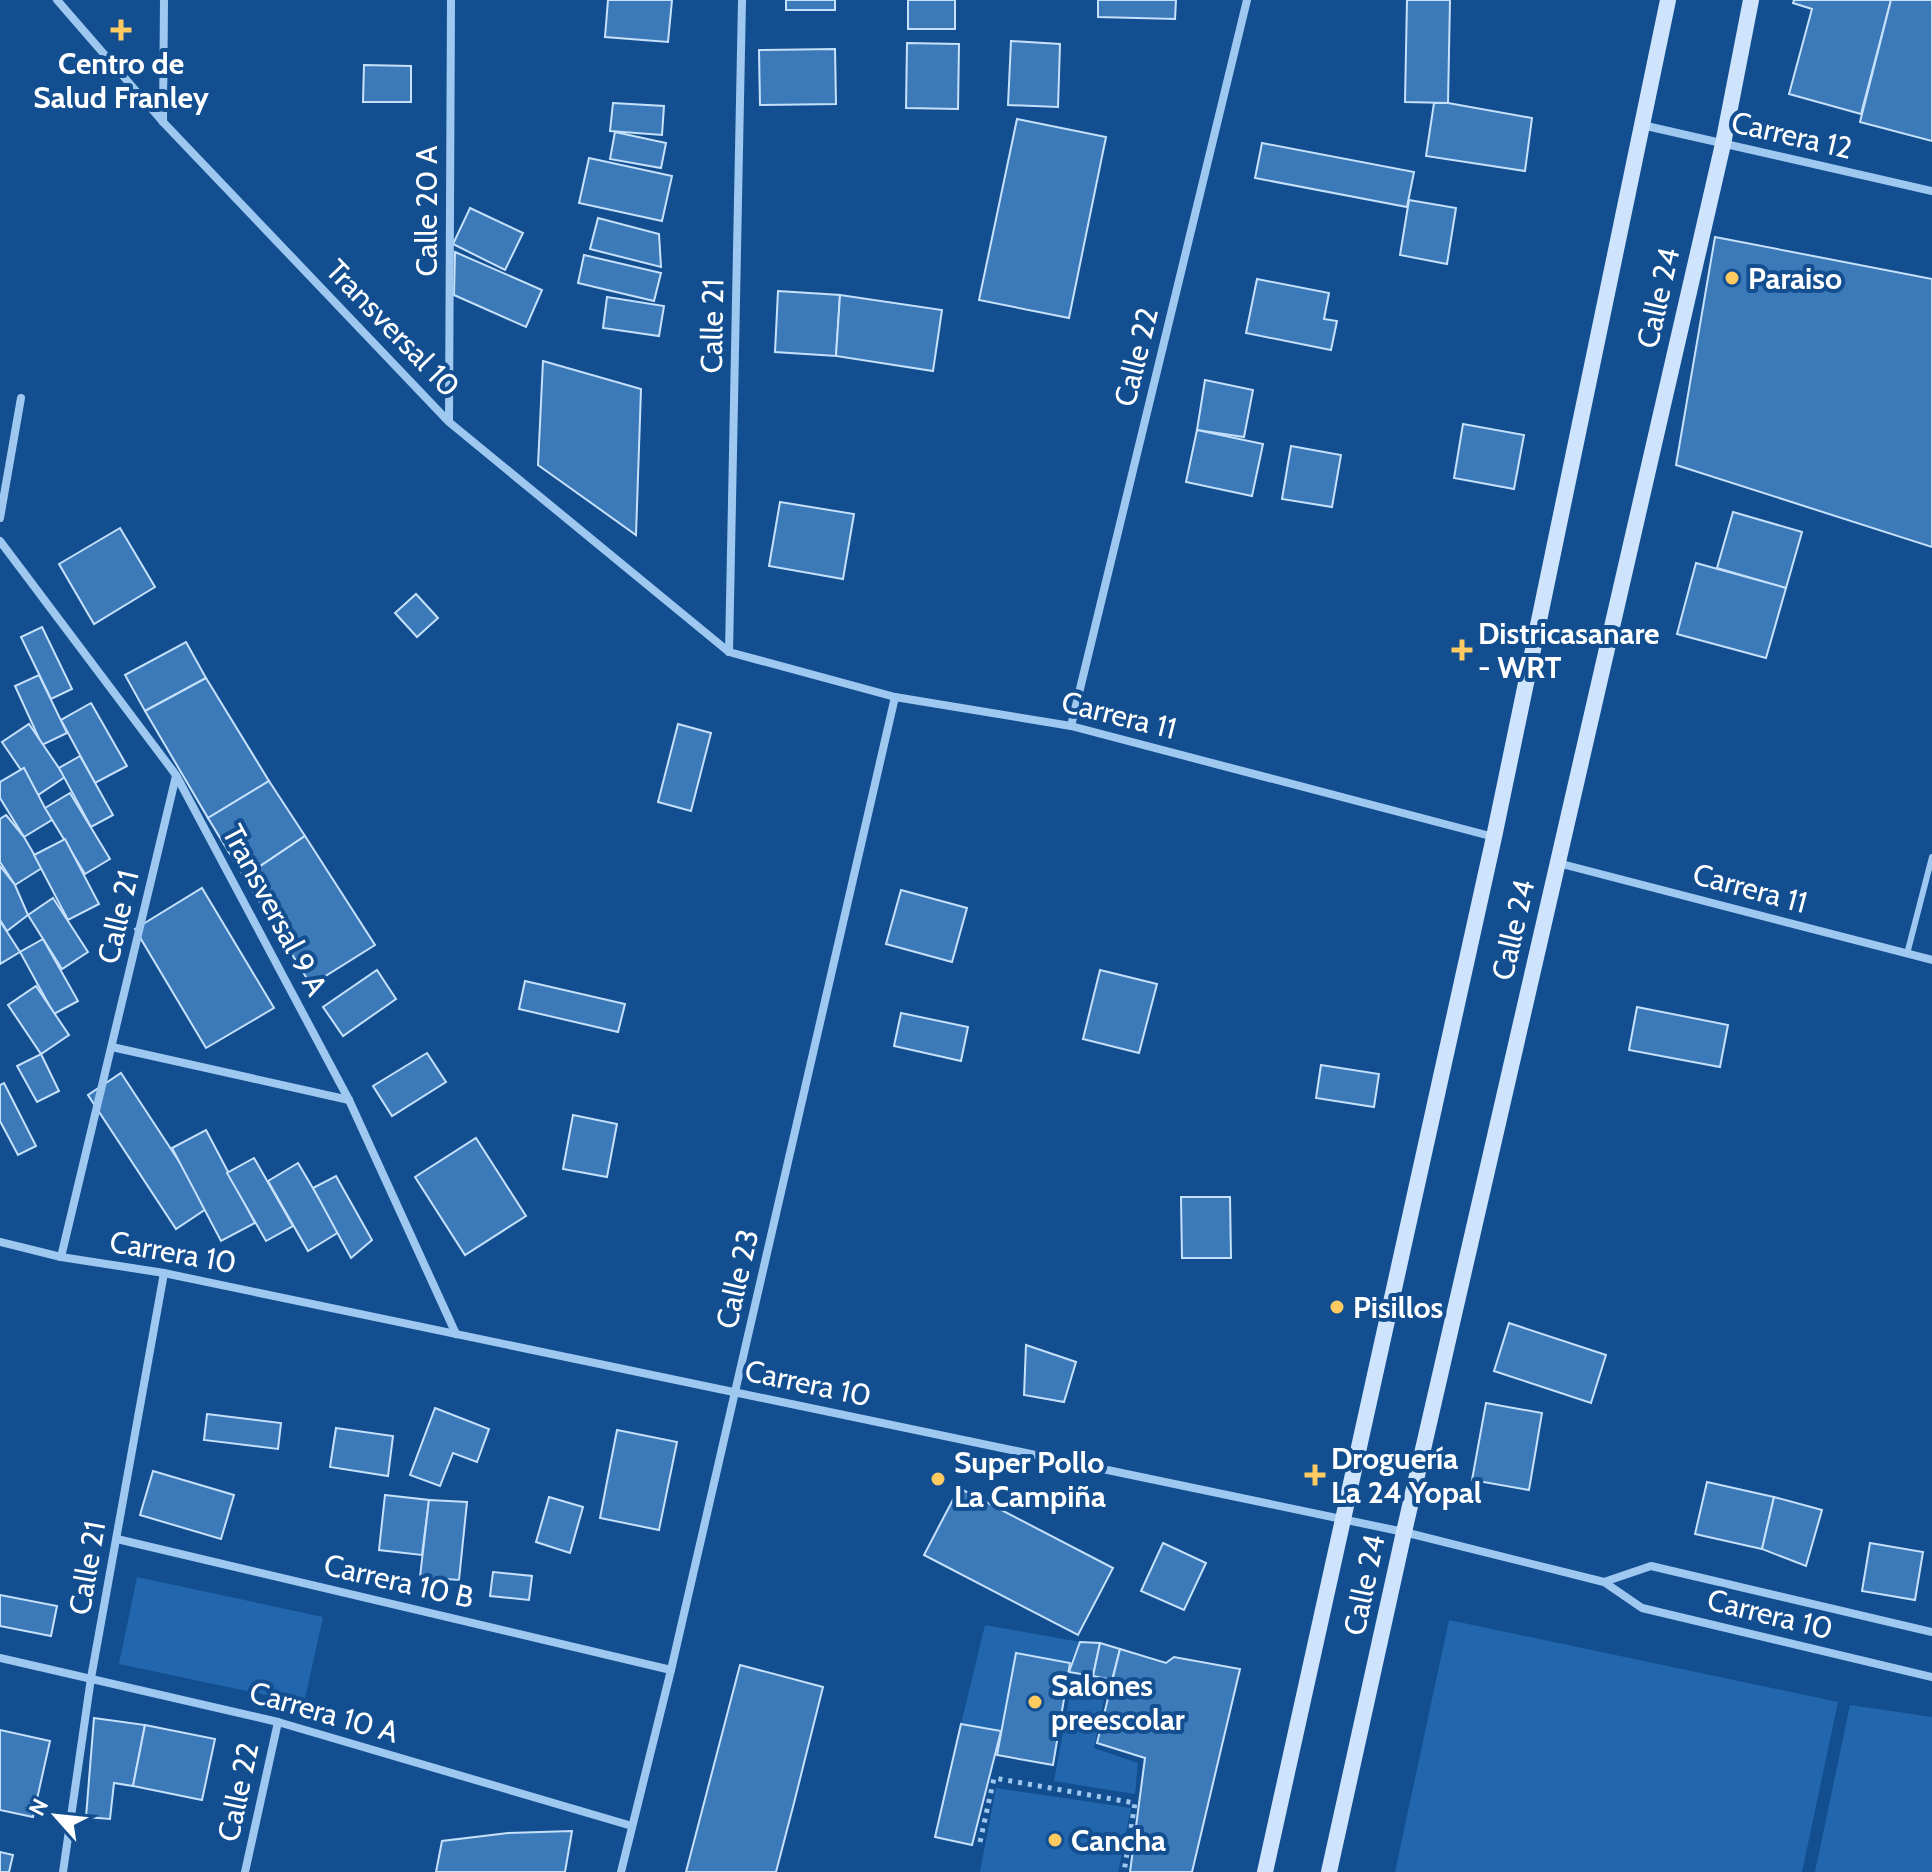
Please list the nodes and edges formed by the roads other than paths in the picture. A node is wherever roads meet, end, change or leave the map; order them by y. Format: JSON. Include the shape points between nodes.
{"nodes":[{"id":1,"x":57,"y":0,"type":"edge"},
{"id":2,"x":164,"y":0,"type":"edge"},
{"id":3,"x":451,"y":0,"type":"edge"},
{"id":4,"x":742,"y":0,"type":"edge"},
{"id":5,"x":1247,"y":0,"type":"edge"},
{"id":6,"x":1668,"y":0,"type":"edge"},
{"id":7,"x":1751,"y":0,"type":"edge"},
{"id":8,"x":163,"y":122,"type":"junction"},
{"id":9,"x":1642,"y":125,"type":"junction"},
{"id":10,"x":1723,"y":144,"type":"junction"},
{"id":11,"x":1932,"y":191,"type":"edge"},
{"id":12,"x":21,"y":398,"type":"dead end"},
{"id":13,"x":449,"y":422,"type":"junction"},
{"id":14,"x":0,"y":518,"type":"edge"},
{"id":15,"x":0,"y":541,"type":"edge"},
{"id":16,"x":729,"y":652,"type":"junction"},
{"id":17,"x":895,"y":697,"type":"junction"},
{"id":18,"x":1071,"y":726,"type":"junction"},
{"id":19,"x":176,"y":775,"type":"junction"},
{"id":20,"x":1494,"y":837,"type":"junction"},
{"id":21,"x":1932,"y":857,"type":"edge"},
{"id":22,"x":1557,"y":863,"type":"junction"},
{"id":23,"x":1907,"y":954,"type":"junction"},
{"id":24,"x":1932,"y":960,"type":"edge"},
{"id":25,"x":112,"y":1047,"type":"junction"},
{"id":26,"x":349,"y":1100,"type":"junction"},
{"id":27,"x":0,"y":1242,"type":"edge"},
{"id":28,"x":61,"y":1257,"type":"junction"},
{"id":29,"x":164,"y":1273,"type":"junction"},
{"id":30,"x":456,"y":1334,"type":"junction"},
{"id":31,"x":736,"y":1392,"type":"junction"},
{"id":32,"x":1344,"y":1520,"type":"junction"},
{"id":33,"x":1404,"y":1532,"type":"junction"},
{"id":34,"x":117,"y":1539,"type":"junction"},
{"id":35,"x":1604,"y":1582,"type":"junction"},
{"id":36,"x":1932,"y":1632,"type":"edge"},
{"id":37,"x":0,"y":1658,"type":"edge"},
{"id":38,"x":671,"y":1670,"type":"junction"},
{"id":39,"x":1932,"y":1677,"type":"edge"},
{"id":40,"x":91,"y":1678,"type":"junction"},
{"id":41,"x":278,"y":1722,"type":"junction"},
{"id":42,"x":632,"y":1826,"type":"junction"},
{"id":43,"x":63,"y":1872,"type":"edge"},
{"id":44,"x":245,"y":1872,"type":"edge"},
{"id":45,"x":621,"y":1872,"type":"edge"},
{"id":46,"x":1265,"y":1872,"type":"edge"},
{"id":47,"x":1329,"y":1872,"type":"edge"}],
"edges":[{"from":1,"to":8,"type":"street","name":"Transversal 10"},
{"from":2,"to":8,"type":"street"},
{"from":3,"to":13,"type":"street","name":"Calle 20 A"},
{"from":4,"to":16,"type":"street","name":"Calle 21"},
{"from":5,"to":18,"type":"street","name":"Calle 22"},
{"from":6,"to":9,"type":"street","name":"Calle 24"},
{"from":7,"to":10,"type":"street","name":"Calle 24"},
{"from":8,"to":13,"type":"street","name":"Transversal 10"},
{"from":9,"to":10,"type":"street","name":"Carrera 12"},
{"from":9,"to":20,"type":"street","name":"Calle 24"},
{"from":10,"to":11,"type":"street","name":"Carrera 12"},
{"from":10,"to":22,"type":"street","name":"Calle 24"},
{"from":12,"to":14,"type":"street"},
{"from":13,"to":16,"type":"street","name":"Transversal 10"},
{"from":15,"to":19,"type":"street","name":"Transversal 9 A"},
{"from":16,"to":17,"type":"street","name":"Carrera 11"},
{"from":17,"to":18,"type":"street","name":"Carrera 11"},
{"from":17,"to":31,"type":"street","name":"Calle 23"},
{"from":18,"to":20,"type":"street","name":"Carrera 11"},
{"from":19,"to":25,"type":"street","name":"Calle 21"},
{"from":19,"to":26,"type":"street","name":"Transversal 9 A"},
{"from":20,"to":32,"type":"street","name":"Calle 24"},
{"from":21,"to":23,"type":"lane"},
{"from":22,"to":23,"type":"street","name":"Carrera 11"},
{"from":22,"to":33,"type":"street","name":"Calle 24"},
{"from":23,"to":24,"type":"street","name":"Carrera 11"},
{"from":25,"to":26,"type":"street"},
{"from":25,"to":28,"type":"street","name":"Calle 21"},
{"from":26,"to":30,"type":"street","name":"Transversal 9 A"},
{"from":27,"to":28,"type":"street","name":"Carrera 10"},
{"from":28,"to":29,"type":"street","name":"Carrera 10"},
{"from":29,"to":30,"type":"street","name":"Carrera 10"},
{"from":29,"to":34,"type":"street","name":"Calle 21"},
{"from":30,"to":31,"type":"street","name":"Carrera 10"},
{"from":31,"to":32,"type":"street","name":"Carrera 10"},
{"from":31,"to":38,"type":"street","name":"Calle 23"},
{"from":32,"to":33,"type":"street","name":"Carrera 10"},
{"from":32,"to":46,"type":"street","name":"Calle 24"},
{"from":33,"to":35,"type":"street","name":"Carrera 10"},
{"from":33,"to":47,"type":"street","name":"Calle 24"},
{"from":34,"to":38,"type":"street","name":"Carrera 10 B"},
{"from":34,"to":40,"type":"street","name":"Calle 21"},
{"from":35,"to":36,"type":"street","name":"Carrera 10","via":[[1651,1566]]},
{"from":35,"to":39,"type":"street","name":"Carrera 10","via":[[1642,1608]]},
{"from":37,"to":40,"type":"street","name":"Carrera 10 A"},
{"from":38,"to":42,"type":"street","name":"Calle 23"},
{"from":40,"to":41,"type":"street","name":"Carrera 10 A"},
{"from":40,"to":43,"type":"street","name":"Calle 21"},
{"from":41,"to":42,"type":"street","name":"Carrera 10 A"},
{"from":41,"to":44,"type":"street","name":"Calle 22"},
{"from":42,"to":45,"type":"street","name":"Calle 23"}]}
